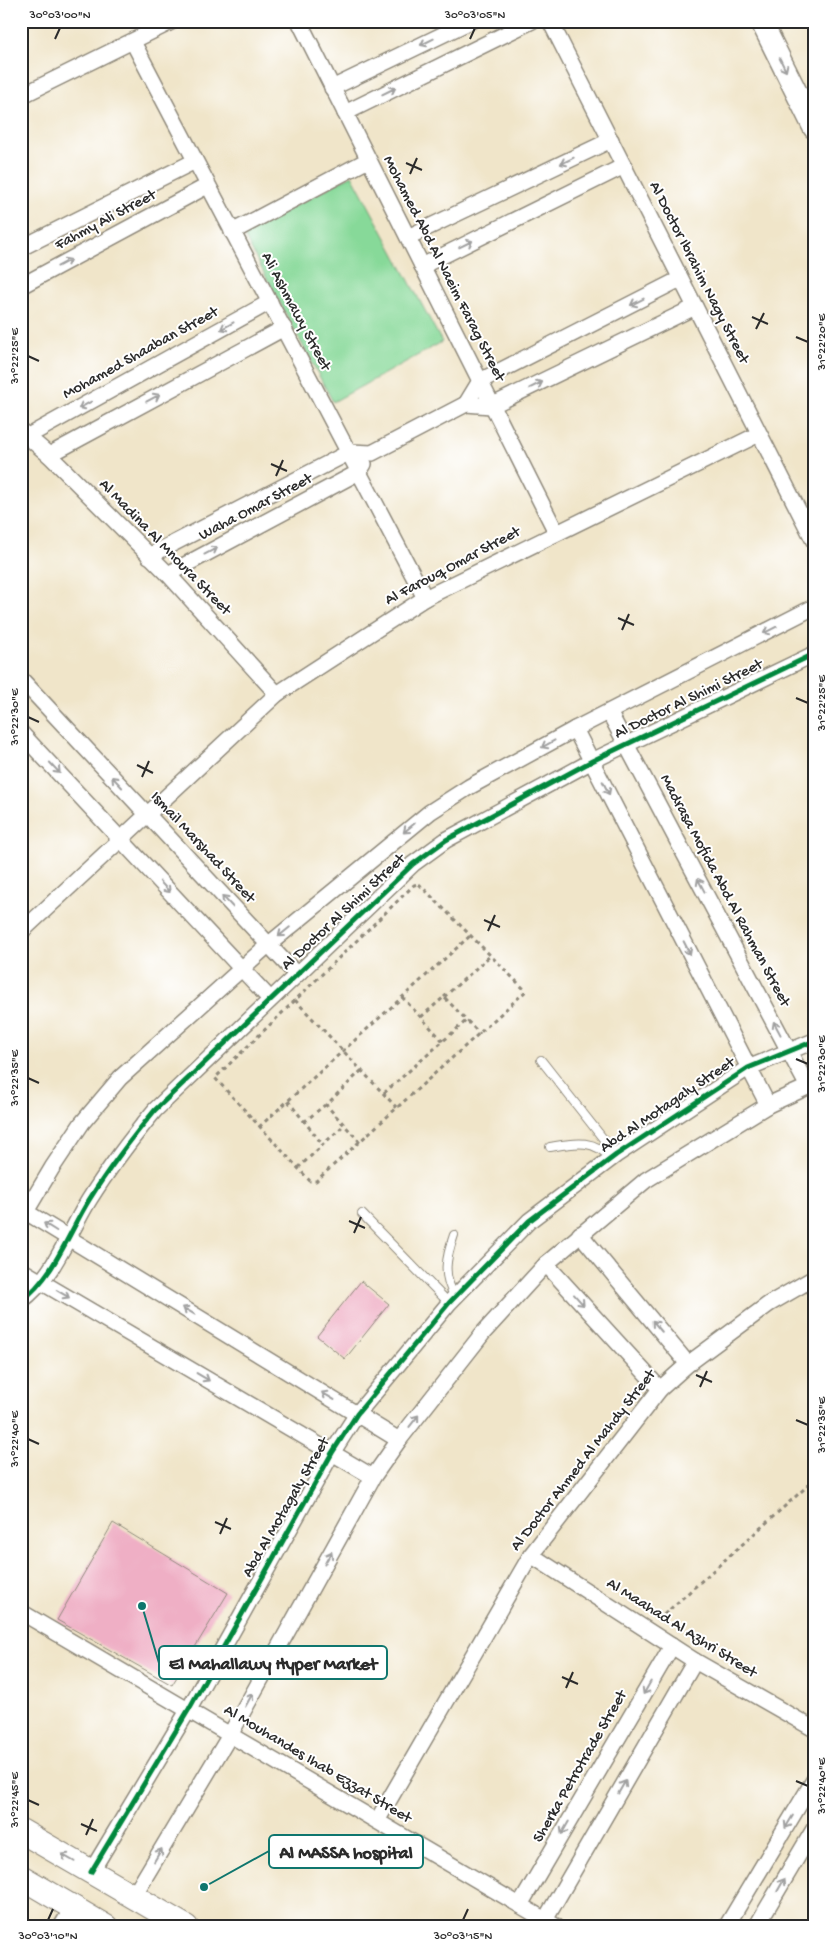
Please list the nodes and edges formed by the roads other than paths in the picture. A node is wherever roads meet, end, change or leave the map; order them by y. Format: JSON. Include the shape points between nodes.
{"nodes":[{"id":1,"x":173,"y":21,"type":"edge"},
{"id":2,"x":299,"y":21,"type":"edge"},
{"id":3,"x":532,"y":21,"type":"edge"},
{"id":4,"x":550,"y":21,"type":"edge"},
{"id":5,"x":761,"y":21,"type":"edge"},
{"id":6,"x":468,"y":22,"type":"edge"},
{"id":7,"x":133,"y":42,"type":"junction"},
{"id":8,"x":478,"y":47,"type":"junction"},
{"id":9,"x":332,"y":88,"type":"junction"},
{"id":10,"x":21,"y":96,"type":"edge"},
{"id":11,"x":345,"y":113,"type":"junction"},
{"id":12,"x":814,"y":128,"type":"edge"},
{"id":13,"x":610,"y":140,"type":"junction"},
{"id":14,"x":368,"y":160,"type":"junction"},
{"id":15,"x":195,"y":161,"type":"junction"},
{"id":16,"x":624,"y":166,"type":"junction"},
{"id":17,"x":208,"y":186,"type":"junction"},
{"id":18,"x":232,"y":232,"type":"junction"},
{"id":19,"x":408,"y":238,"type":"junction"},
{"id":20,"x":21,"y":248,"type":"edge"},
{"id":21,"x":422,"y":266,"type":"junction"},
{"id":22,"x":680,"y":280,"type":"junction"},
{"id":23,"x":21,"y":286,"type":"edge"},
{"id":24,"x":270,"y":302,"type":"junction"},
{"id":25,"x":695,"y":307,"type":"junction"},
{"id":26,"x":284,"y":328,"type":"junction"},
{"id":27,"x":480,"y":381,"type":"junction"},
{"id":28,"x":466,"y":404,"type":"junction"},
{"id":29,"x":492,"y":406,"type":"junction"},
{"id":30,"x":25,"y":434,"type":"edge"},
{"id":31,"x":759,"y":434,"type":"junction"},
{"id":32,"x":350,"y":452,"type":"junction"},
{"id":33,"x":372,"y":453,"type":"junction"},
{"id":34,"x":49,"y":455,"type":"junction"},
{"id":35,"x":360,"y":472,"type":"junction"},
{"id":36,"x":556,"y":532,"type":"junction"},
{"id":37,"x":814,"y":541,"type":"edge"},
{"id":38,"x":149,"y":556,"type":"junction"},
{"id":39,"x":168,"y":574,"type":"junction"},
{"id":40,"x":425,"y":598,"type":"junction"},
{"id":41,"x":814,"y":607,"type":"edge"},
{"id":42,"x":814,"y":654,"type":"edge"},
{"id":43,"x":21,"y":679,"type":"edge"},
{"id":44,"x":277,"y":694,"type":"junction"},
{"id":45,"x":609,"y":712,"type":"junction"},
{"id":46,"x":575,"y":729,"type":"junction"},
{"id":47,"x":21,"y":733,"type":"edge"},
{"id":48,"x":626,"y":744,"type":"junction"},
{"id":49,"x":592,"y":761,"type":"junction"},
{"id":50,"x":146,"y":814,"type":"junction"},
{"id":51,"x":121,"y":838,"type":"junction"},
{"id":52,"x":21,"y":932,"type":"edge"},
{"id":53,"x":268,"y":945,"type":"junction"},
{"id":54,"x":242,"y":970,"type":"junction"},
{"id":55,"x":296,"y":974,"type":"junction"},
{"id":56,"x":270,"y":999,"type":"junction"},
{"id":57,"x":814,"y":1041,"type":"edge"},
{"id":58,"x":788,"y":1050,"type":"junction"},
{"id":59,"x":541,"y":1060,"type":"dead end"},
{"id":60,"x":748,"y":1068,"type":"junction"},
{"id":61,"x":811,"y":1086,"type":"edge"},
{"id":62,"x":768,"y":1105,"type":"junction"},
{"id":63,"x":550,"y":1147,"type":"dead end"},
{"id":64,"x":614,"y":1157,"type":"junction"},
{"id":65,"x":362,"y":1214,"type":"dead end"},
{"id":66,"x":24,"y":1216,"type":"edge"},
{"id":67,"x":580,"y":1234,"type":"junction"},
{"id":68,"x":454,"y":1235,"type":"dead end"},
{"id":69,"x":68,"y":1237,"type":"junction"},
{"id":70,"x":546,"y":1264,"type":"junction"},
{"id":71,"x":21,"y":1270,"type":"edge"},
{"id":72,"x":814,"y":1278,"type":"edge"},
{"id":73,"x":43,"y":1282,"type":"junction"},
{"id":74,"x":452,"y":1300,"type":"junction"},
{"id":75,"x":21,"y":1301,"type":"edge"},
{"id":76,"x":688,"y":1364,"type":"junction"},
{"id":77,"x":660,"y":1389,"type":"junction"},
{"id":78,"x":357,"y":1414,"type":"junction"},
{"id":79,"x":399,"y":1440,"type":"junction"},
{"id":80,"x":332,"y":1453,"type":"junction"},
{"id":81,"x":373,"y":1477,"type":"junction"},
{"id":82,"x":531,"y":1555,"type":"junction"},
{"id":83,"x":21,"y":1612,"type":"edge"},
{"id":84,"x":672,"y":1646,"type":"junction"},
{"id":85,"x":695,"y":1660,"type":"junction"},
{"id":86,"x":189,"y":1708,"type":"junction"},
{"id":87,"x":814,"y":1712,"type":"edge"},
{"id":88,"x":808,"y":1726,"type":"edge"},
{"id":89,"x":230,"y":1734,"type":"junction"},
{"id":90,"x":814,"y":1780,"type":"edge"},
{"id":91,"x":377,"y":1821,"type":"junction"},
{"id":92,"x":814,"y":1829,"type":"edge"},
{"id":93,"x":21,"y":1831,"type":"edge"},
{"id":94,"x":91,"y":1872,"type":"junction"},
{"id":95,"x":21,"y":1877,"type":"edge"},
{"id":96,"x":133,"y":1897,"type":"junction"},
{"id":97,"x":520,"y":1905,"type":"junction"},
{"id":98,"x":67,"y":1917,"type":"edge"},
{"id":99,"x":551,"y":1923,"type":"edge"},
{"id":100,"x":106,"y":1927,"type":"edge"},
{"id":101,"x":186,"y":1927,"type":"edge"},
{"id":102,"x":726,"y":1927,"type":"edge"},
{"id":103,"x":756,"y":1927,"type":"edge"}],
"edges":[{"from":1,"to":7,"type":"street"},
{"from":2,"to":9,"type":"street","name":"Mohamed Abd Al Naeim Farag Street"},
{"from":3,"to":8,"type":"street"},
{"from":4,"to":13,"type":"street","name":"Al Doctor Ibrahim Nagy Street"},
{"from":5,"to":12,"type":"street","one_way":true},
{"from":6,"to":8,"type":"street"},
{"from":6,"to":9,"type":"street","one_way":true},
{"from":7,"to":10,"type":"street"},
{"from":7,"to":15,"type":"street","name":"Ali Ashmawy Street"},
{"from":11,"to":8,"type":"street","one_way":true},
{"from":9,"to":11,"type":"street","name":"Mohamed Abd Al Naeim Farag Street"},
{"from":11,"to":14,"type":"street","name":"Mohamed Abd Al Naeim Farag Street"},
{"from":13,"to":16,"type":"street","name":"Al Doctor Ibrahim Nagy Street"},
{"from":13,"to":19,"type":"street","one_way":true},
{"from":14,"to":18,"type":"street"},
{"from":14,"to":19,"type":"street","name":"Mohamed Abd Al Naeim Farag Street"},
{"from":15,"to":17,"type":"street","name":"Ali Ashmawy Street"},
{"from":15,"to":20,"type":"street","name":"Fahmy Ali Street"},
{"from":21,"to":16,"type":"street","one_way":true},
{"from":16,"to":22,"type":"street","name":"Al Doctor Ibrahim Nagy Street"},
{"from":17,"to":18,"type":"street","name":"Ali Ashmawy Street"},
{"from":23,"to":17,"type":"street","name":"Fahmy Ali Street","one_way":true},
{"from":18,"to":24,"type":"street","name":"Ali Ashmawy Street"},
{"from":19,"to":21,"type":"street","name":"Mohamed Abd Al Naeim Farag Street"},
{"from":21,"to":27,"type":"street","name":"Mohamed Abd Al Naeim Farag Street"},
{"from":22,"to":25,"type":"street","name":"Al Doctor Ibrahim Nagy Street"},
{"from":22,"to":27,"type":"street","one_way":true},
{"from":24,"to":26,"type":"street","name":"Ali Ashmawy Street"},
{"from":24,"to":30,"type":"street","name":"Mohamed Shaaban Street","one_way":true},
{"from":29,"to":25,"type":"street","one_way":true},
{"from":25,"to":31,"type":"street","name":"Al Doctor Ibrahim Nagy Street"},
{"from":26,"to":32,"type":"street","name":"Ali Ashmawy Street"},
{"from":34,"to":26,"type":"street","one_way":true},
{"from":27,"to":28,"type":"street"},
{"from":27,"to":29,"type":"street","name":"Mohamed Abd Al Naeim Farag Street"},
{"from":28,"to":29,"type":"street"},
{"from":28,"to":33,"type":"street"},
{"from":29,"to":36,"type":"street","name":"Mohamed Abd Al Naeim Farag Street"},
{"from":30,"to":34,"type":"street","name":"Al Madina Al Mnoura Street"},
{"from":31,"to":36,"type":"street","name":"Al Farouq Omar Street"},
{"from":31,"to":37,"type":"street","name":"Al Doctor Ibrahim Nagy Street"},
{"from":32,"to":33,"type":"street"},
{"from":32,"to":35,"type":"street","name":"Ali Ashmawy Street"},
{"from":32,"to":38,"type":"street","name":"Waha Omar Street"},
{"from":33,"to":35,"type":"street"},
{"from":34,"to":38,"type":"street","name":"Al Madina Al Mnoura Street"},
{"from":39,"to":35,"type":"street","name":"Waha Omar Street","one_way":true},
{"from":35,"to":40,"type":"street","name":"Ali Ashmawy Street"},
{"from":36,"to":40,"type":"street","name":"Al Farouq Omar Street"},
{"from":38,"to":39,"type":"street","name":"Al Madina Al Mnoura Street"},
{"from":39,"to":44,"type":"street","name":"Al Madina Al Mnoura Street"},
{"from":40,"to":44,"type":"street","name":"Al Farouq Omar Street"},
{"from":41,"to":45,"type":"street","name":"Al Doctor Al Shimi Street","one_way":true},
{"from":42,"to":48,"type":"street","name":"Al Doctor Al Shimi Street"},
{"from":50,"to":43,"type":"street","name":"Ismail Marshad Street","one_way":true},
{"from":44,"to":50,"type":"street","name":"Al Farouq Omar Street"},
{"from":45,"to":46,"type":"street","name":"Al Doctor Al Shimi Street"},
{"from":45,"to":48,"type":"street","name":"Madrasa Mofida Abd Al Rahman Street"},
{"from":46,"to":49,"type":"street"},
{"from":46,"to":53,"type":"street","name":"Al Doctor Al Shimi Street","one_way":true,"via":[[430,812]]},
{"from":47,"to":51,"type":"street","one_way":true},
{"from":48,"to":49,"type":"street","name":"Al Doctor Al Shimi Street"},
{"from":58,"to":48,"type":"street","name":"Madrasa Mofida Abd Al Rahman Street","one_way":true},
{"from":49,"to":55,"type":"street","name":"Al Doctor Al Shimi Street","via":[[463,830],[429,852]]},
{"from":49,"to":60,"type":"street","one_way":true},
{"from":50,"to":51,"type":"street","name":"Al Farouq Omar Street"},
{"from":53,"to":50,"type":"street","name":"Ismail Marshad Street","one_way":true},
{"from":51,"to":52,"type":"street","name":"Al Farouq Omar Street"},
{"from":51,"to":54,"type":"street","one_way":true},
{"from":53,"to":54,"type":"street","name":"Al Doctor Al Shimi Street"},
{"from":53,"to":55,"type":"street","name":"Ismail Marshad Street"},
{"from":54,"to":56,"type":"street"},
{"from":54,"to":66,"type":"street","name":"Al Doctor Al Shimi Street","via":[[120,1078],[82,1123]]},
{"from":55,"to":56,"type":"street","name":"Al Doctor Al Shimi Street"},
{"from":56,"to":69,"type":"street","name":"Al Doctor Al Shimi Street","via":[[155,1110],[120,1152]]},
{"from":57,"to":58,"type":"street","name":"Abd Al Motagaly Street"},
{"from":58,"to":60,"type":"street","name":"Abd Al Motagaly Street"},
{"from":58,"to":61,"type":"street","name":"Madrasa Mofida Abd Al Rahman Street"},
{"from":59,"to":64,"type":"lane"},
{"from":60,"to":62,"type":"street"},
{"from":60,"to":64,"type":"street","name":"Abd Al Motagaly Street"},
{"from":61,"to":62,"type":"street"},
{"from":62,"to":67,"type":"street","via":[[646,1180]]},
{"from":63,"to":64,"type":"lane","via":[[581,1142]]},
{"from":64,"to":74,"type":"street","name":"Abd Al Motagaly Street","via":[[529,1221]]},
{"from":65,"to":74,"type":"lane"},
{"from":69,"to":66,"type":"street","one_way":true},
{"from":67,"to":70,"type":"street"},
{"from":76,"to":67,"type":"street","one_way":true},
{"from":68,"to":74,"type":"lane","via":[[446,1260]]},
{"from":69,"to":73,"type":"street","name":"Al Doctor Al Shimi Street"},
{"from":78,"to":69,"type":"street","one_way":true},
{"from":70,"to":77,"type":"street","one_way":true},
{"from":79,"to":70,"type":"street","one_way":true,"via":[[483,1332]]},
{"from":71,"to":73,"type":"street"},
{"from":72,"to":76,"type":"street","name":"Al Doctor Ahmed Al Mahdy Street","via":[[769,1304]]},
{"from":73,"to":75,"type":"street","name":"Al Doctor Al Shimi Street"},
{"from":73,"to":80,"type":"street","one_way":true},
{"from":74,"to":78,"type":"street","name":"Abd Al Motagaly Street"},
{"from":76,"to":77,"type":"street","name":"Al Doctor Ahmed Al Mahdy Street"},
{"from":77,"to":82,"type":"street","name":"Al Doctor Ahmed Al Mahdy Street"},
{"from":78,"to":79,"type":"street"},
{"from":78,"to":80,"type":"street","name":"Abd Al Motagaly Street"},
{"from":79,"to":81,"type":"street"},
{"from":80,"to":81,"type":"street"},
{"from":80,"to":86,"type":"street","name":"Abd Al Motagaly Street"},
{"from":89,"to":81,"type":"street","one_way":true},
{"from":82,"to":84,"type":"street","name":"Al Maahad Al Azhri Street"},
{"from":82,"to":91,"type":"street","name":"Al Doctor Ahmed Al Mahdy Street"},
{"from":83,"to":86,"type":"street","name":"Al Mouhandes Ihab Ezzat Street"},
{"from":84,"to":85,"type":"street","name":"Al Maahad Al Azhri Street"},
{"from":84,"to":97,"type":"street","name":"Sherka Petrotrade Street","one_way":true},
{"from":85,"to":88,"type":"street","name":"Al Maahad Al Azhri Street"},
{"from":99,"to":85,"type":"street","one_way":true},
{"from":86,"to":89,"type":"street","name":"Al Mouhandes Ihab Ezzat Street"},
{"from":86,"to":94,"type":"street","name":"Abd Al Motagaly Street"},
{"from":87,"to":88,"type":"street"},
{"from":89,"to":91,"type":"street","name":"Al Mouhandes Ihab Ezzat Street"},
{"from":96,"to":89,"type":"street","one_way":true},
{"from":90,"to":102,"type":"street","one_way":true},
{"from":91,"to":97,"type":"street","name":"Al Mouhandes Ihab Ezzat Street"},
{"from":103,"to":92,"type":"street","one_way":true},
{"from":94,"to":93,"type":"main road","one_way":true},
{"from":94,"to":96,"type":"main road"},
{"from":95,"to":98,"type":"main road"},
{"from":96,"to":101,"type":"main road"},
{"from":97,"to":99,"type":"street","name":"Al Mouhandes Ihab Ezzat Street"},
{"from":98,"to":100,"type":"main road"}]}
